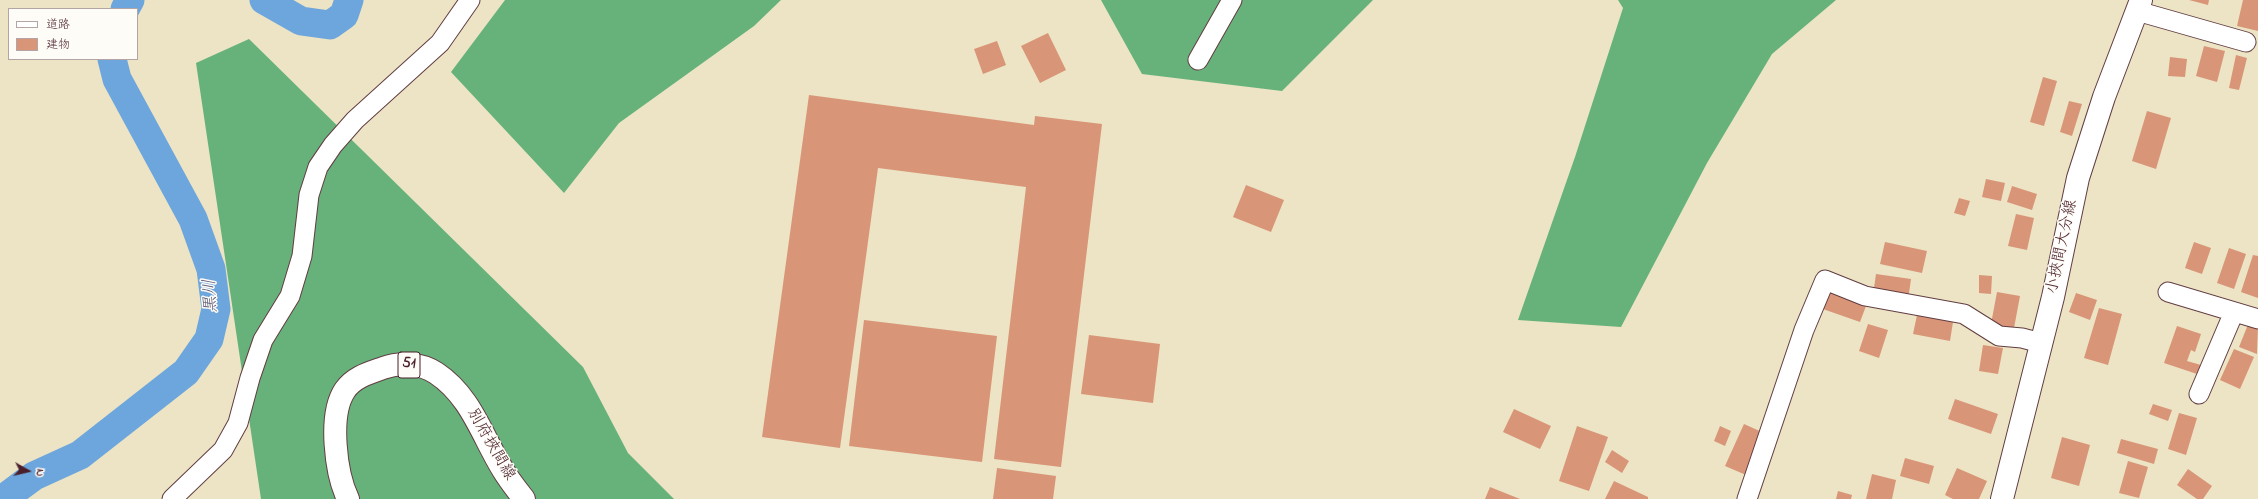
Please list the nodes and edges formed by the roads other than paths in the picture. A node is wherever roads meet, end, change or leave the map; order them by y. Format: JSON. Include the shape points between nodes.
{"nodes":[{"id":1,"x":470,"y":0,"type":"edge"},
{"id":2,"x":1232,"y":0,"type":"edge"},
{"id":3,"x":2139,"y":5,"type":"edge"},
{"id":4,"x":2246,"y":42,"type":"dead end"},
{"id":5,"x":1198,"y":60,"type":"dead end"},
{"id":6,"x":2168,"y":292,"type":"dead end"},
{"id":7,"x":2234,"y":312,"type":"junction"},
{"id":8,"x":2258,"y":319,"type":"edge"},
{"id":9,"x":2041,"y":343,"type":"junction"},
{"id":10,"x":2199,"y":394,"type":"dead end"},
{"id":11,"x":172,"y":499,"type":"edge"},
{"id":12,"x":348,"y":499,"type":"edge"},
{"id":13,"x":524,"y":499,"type":"edge"},
{"id":14,"x":1747,"y":499,"type":"edge"},
{"id":15,"x":2002,"y":499,"type":"edge"}],
"edges":[{"from":1,"to":11,"type":"street","via":[[440,43],[355,120],[332,145],[318,167],[309,195],[302,256],[290,296],[263,340],[238,423],[223,450]]},
{"from":2,"to":5,"type":"street"},
{"from":3,"to":4,"type":"street"},
{"from":3,"to":9,"type":"main road","name":"小挾間大分線","via":[[2104,96],[2078,178]]},
{"from":6,"to":7,"type":"street"},
{"from":7,"to":8,"type":"street"},
{"from":7,"to":10,"type":"street"},
{"from":9,"to":14,"type":"street","via":[[1999,336],[1964,314],[1865,296],[1825,280],[1804,330]]},
{"from":9,"to":15,"type":"main road","name":"小挾間大分線"},
{"from":12,"to":13,"type":"main road","name":"別府挾間線","number":"51","via":[[342,482],[335,428],[339,401],[352,382],[363,375],[388,366],[408,365],[436,373],[467,405],[476,417],[502,469]]}]}
